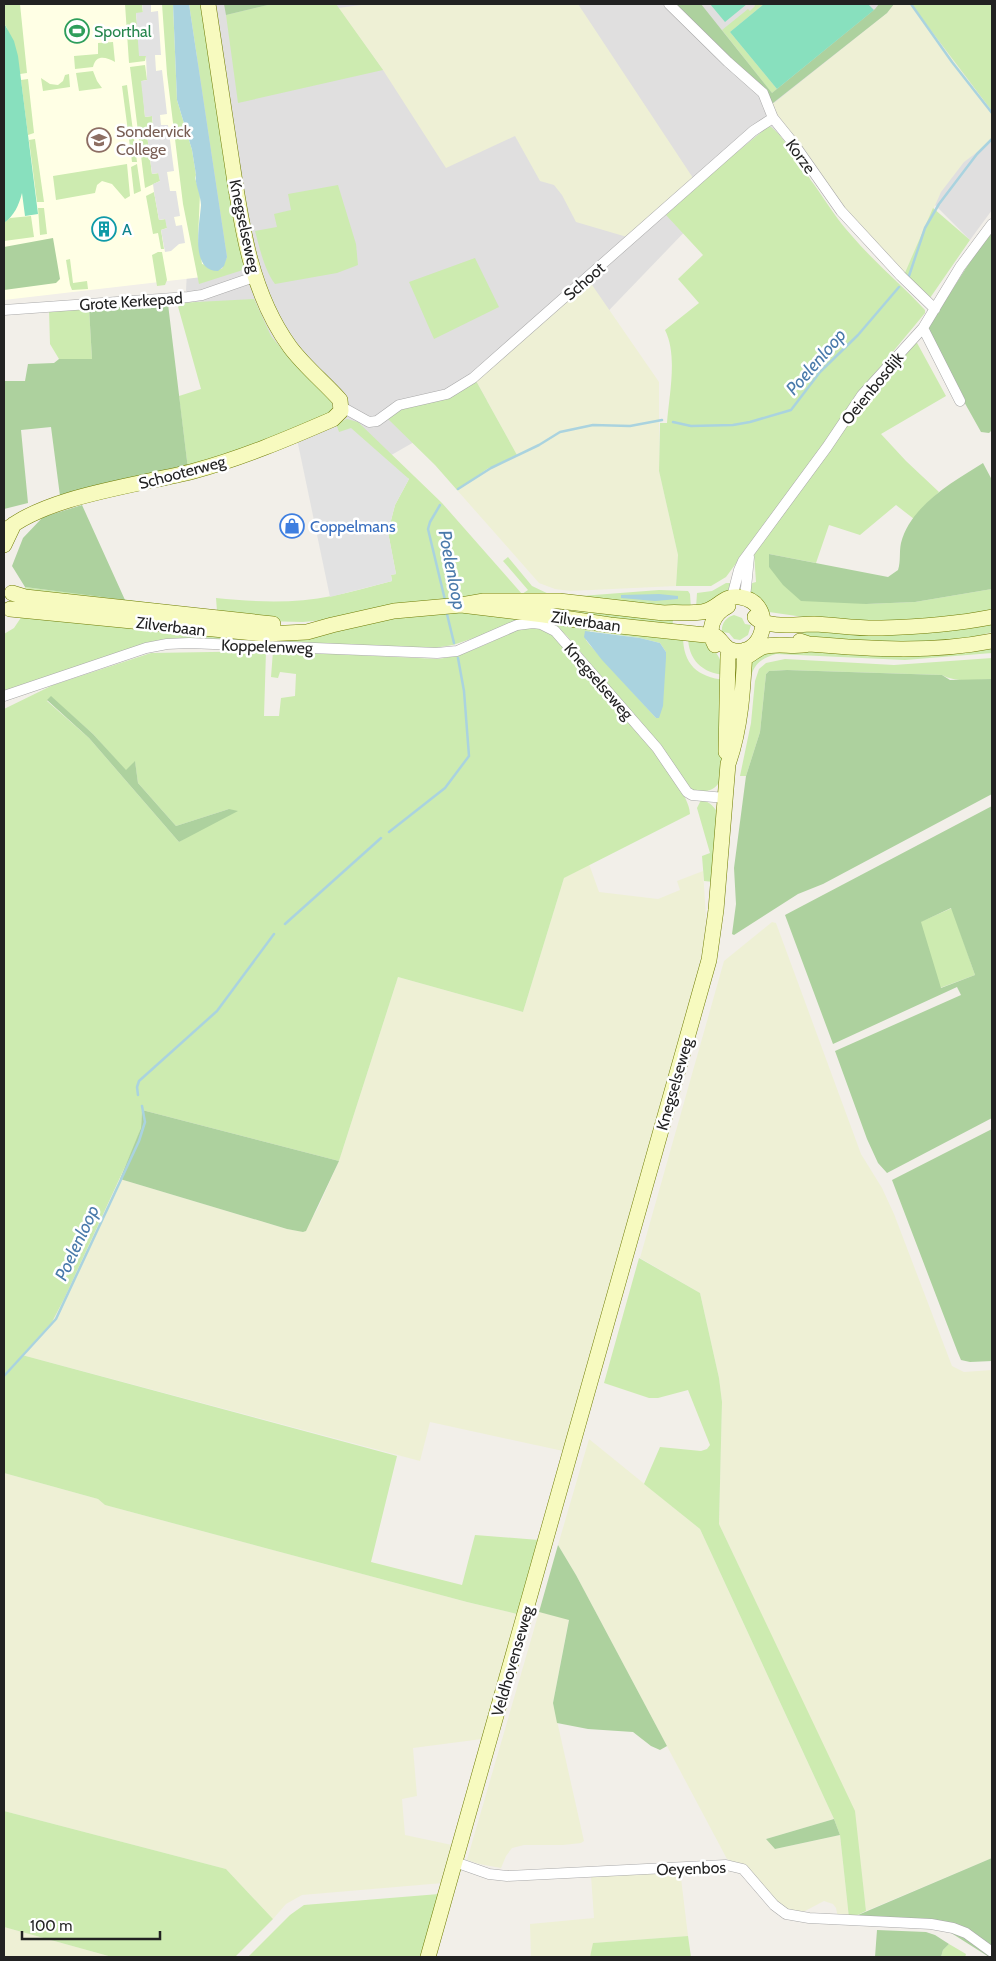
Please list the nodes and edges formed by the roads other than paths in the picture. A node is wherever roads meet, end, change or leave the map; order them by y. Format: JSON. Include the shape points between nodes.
{"nodes":[{"id":1,"x":208,"y":4,"type":"edge"},
{"id":2,"x":669,"y":4,"type":"edge"},
{"id":3,"x":773,"y":118,"type":"junction"},
{"id":4,"x":992,"y":224,"type":"edge"},
{"id":5,"x":254,"y":277,"type":"junction"},
{"id":6,"x":935,"y":309,"type":"junction"},
{"id":7,"x":4,"y":310,"type":"edge"},
{"id":8,"x":923,"y":328,"type":"junction"},
{"id":9,"x":960,"y":401,"type":"dead end"},
{"id":10,"x":342,"y":407,"type":"junction"},
{"id":11,"x":381,"y":418,"type":"joint"},
{"id":12,"x":9,"y":527,"type":"edge"},
{"id":13,"x":4,"y":545,"type":"edge"},
{"id":14,"x":8,"y":588,"type":"edge"},
{"id":15,"x":736,"y":600,"type":"junction"},
{"id":16,"x":458,"y":605,"type":"junction"},
{"id":17,"x":7,"y":613,"type":"edge"},
{"id":18,"x":712,"y":614,"type":"junction"},
{"id":19,"x":992,"y":617,"type":"edge"},
{"id":20,"x":763,"y":619,"type":"junction"},
{"id":21,"x":533,"y":623,"type":"joint"},
{"id":22,"x":332,"y":625,"type":"junction"},
{"id":23,"x":712,"y":636,"type":"junction"},
{"id":24,"x":992,"y":641,"type":"edge"},
{"id":25,"x":752,"y":649,"type":"junction"},
{"id":26,"x":728,"y":656,"type":"junction"},
{"id":27,"x":4,"y":696,"type":"edge"},
{"id":28,"x":728,"y":764,"type":"junction"},
{"id":29,"x":725,"y":798,"type":"junction"},
{"id":30,"x":595,"y":1365,"type":"joint"},
{"id":31,"x":455,"y":1862,"type":"junction"},
{"id":32,"x":992,"y":1952,"type":"edge"},
{"id":33,"x":428,"y":1957,"type":"edge"}],
"edges":[{"from":1,"to":5,"type":"street","name":"Knegselseweg","via":[[236,188]]},
{"from":2,"to":3,"type":"street","name":"Korze","via":[[763,93]]},
{"from":3,"to":6,"type":"street","name":"Korze","via":[[853,226]]},
{"from":3,"to":11,"type":"street","name":"Schoot","via":[[753,131],[473,378],[447,394],[399,405]]},
{"from":4,"to":6,"type":"street","name":"Oeienbosdijk","via":[[960,267]]},
{"from":5,"to":7,"type":"street","name":"Grote Kerkepad","via":[[195,296]]},
{"from":5,"to":10,"type":"street","name":"Knegselseweg","via":[[268,310],[290,347],[340,400]]},
{"from":6,"to":8,"type":"street","name":"Oeienbosdijk"},
{"from":8,"to":9,"type":"street"},
{"from":8,"to":15,"type":"street","name":"Oeienbosdijk","via":[[862,395],[750,552],[739,570]]},
{"from":10,"to":11,"type":"street","name":"Knegselseweg","via":[[369,422]]},
{"from":10,"to":12,"type":"street","name":"Schooterweg","via":[[333,419],[247,454],[193,471],[72,500]]},
{"from":12,"to":13,"type":"street","name":"Schooterweg"},
{"from":14,"to":17,"type":"street"},
{"from":14,"to":22,"type":"street","name":"Zilverbaan","via":[[25,597],[252,623]]},
{"from":15,"to":18,"type":"street"},
{"from":15,"to":20,"type":"street","via":[[756,619]]},
{"from":16,"to":18,"type":"street","name":"Zilverbaan","via":[[492,601],[560,602],[678,617]]},
{"from":16,"to":22,"type":"street","name":"Zilverbaan","via":[[394,611]]},
{"from":16,"to":23,"type":"street","name":"Zilverbaan"},
{"from":17,"to":22,"type":"street","name":"Zilverbaan","via":[[29,610],[265,634],[307,632]]},
{"from":18,"to":23,"type":"street"},
{"from":19,"to":20,"type":"street","via":[[882,628],[801,626]]},
{"from":20,"to":25,"type":"street","name":"Knegselseweg","via":[[763,631]]},
{"from":21,"to":27,"type":"street","name":"Koppelenweg","via":[[517,625],[457,650],[437,654],[167,644],[146,648]]},
{"from":21,"to":29,"type":"street","name":"Knegselseweg","via":[[556,631],[657,748],[687,792]]},
{"from":23,"to":25,"type":"street","via":[[729,649]]},
{"from":23,"to":26,"type":"street","via":[[716,647]]},
{"from":24,"to":25,"type":"street","via":[[881,649],[799,641]]},
{"from":25,"to":26,"type":"street"},
{"from":25,"to":28,"type":"street","name":"Knegselseweg","via":[[734,749]]},
{"from":26,"to":28,"type":"street","name":"Knegselseweg"},
{"from":28,"to":29,"type":"street","name":"Knegselseweg"},
{"from":29,"to":30,"type":"street","name":"Knegselseweg","via":[[709,960]]},
{"from":30,"to":31,"type":"street","name":"Veldhovenseweg"},
{"from":31,"to":32,"type":"street","name":"Oeyenbos","via":[[489,1874],[507,1876],[726,1865],[742,1869],[786,1914],[953,1928],[966,1933]]},
{"from":31,"to":33,"type":"street","name":"Veldhovenseweg"}]}
